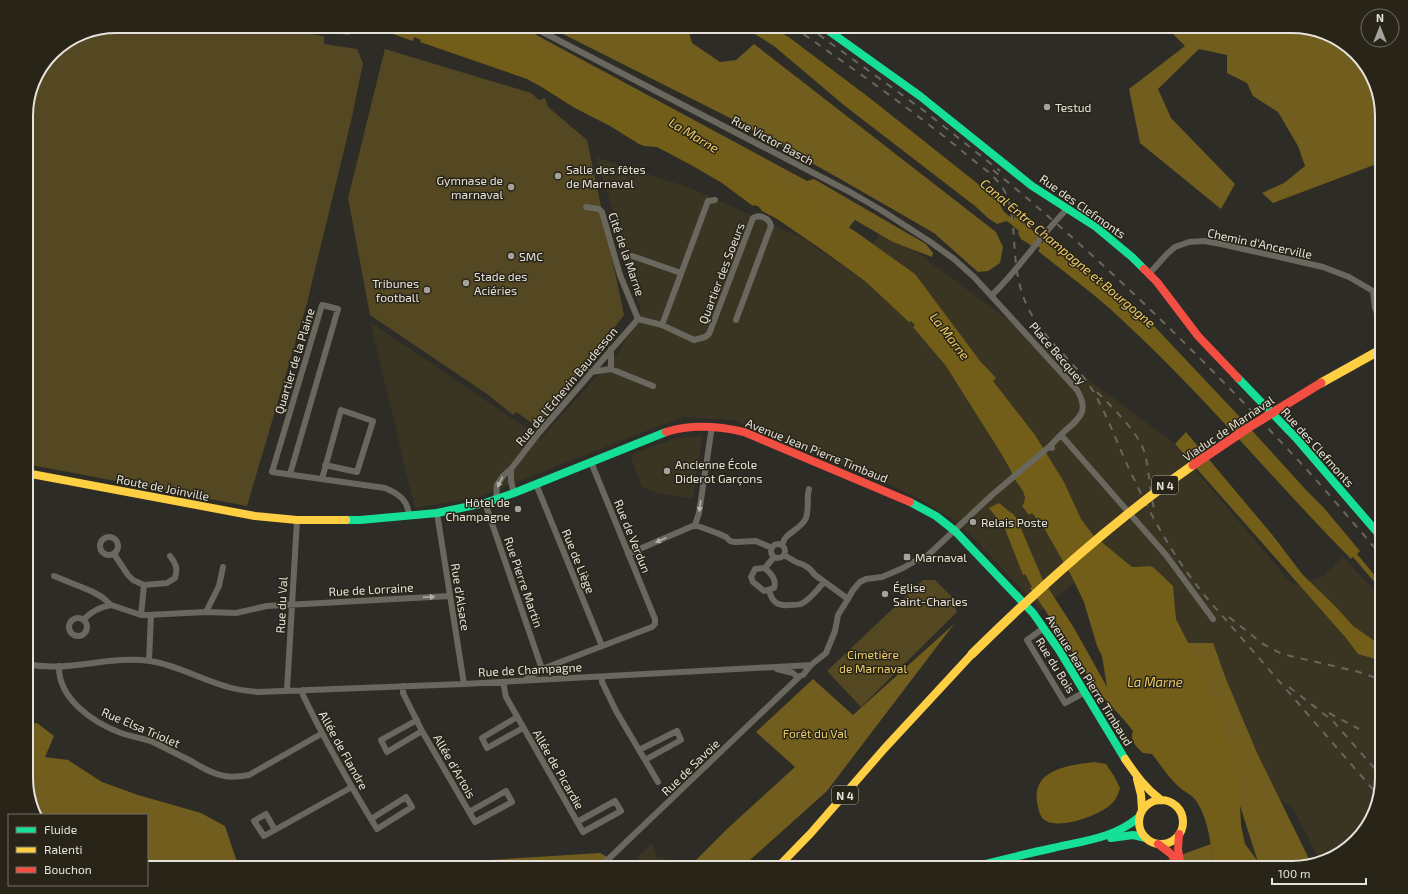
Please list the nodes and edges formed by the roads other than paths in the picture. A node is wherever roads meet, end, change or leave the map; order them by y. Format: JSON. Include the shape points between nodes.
{"nodes":[{"id":1,"x":544,"y":33,"type":"edge"},
{"id":2,"x":832,"y":33,"type":"edge"},
{"id":3,"x":715,"y":200,"type":"dead end"},
{"id":4,"x":586,"y":206,"type":"dead end"},
{"id":5,"x":1067,"y":209,"type":"junction"},
{"id":6,"x":632,"y":256,"type":"dead end"},
{"id":7,"x":681,"y":273,"type":"junction"},
{"id":8,"x":1149,"y":274,"type":"junction"},
{"id":9,"x":1372,"y":291,"type":"junction"},
{"id":10,"x":1375,"y":292,"type":"edge"},
{"id":11,"x":992,"y":295,"type":"junction"},
{"id":12,"x":1375,"y":308,"type":"edge"},
{"id":13,"x":638,"y":319,"type":"junction"},
{"id":14,"x":736,"y":320,"type":"dead end"},
{"id":15,"x":662,"y":326,"type":"junction"},
{"id":16,"x":611,"y":349,"type":"junction"},
{"id":17,"x":1375,"y":353,"type":"edge"},
{"id":18,"x":611,"y":369,"type":"junction"},
{"id":19,"x":591,"y":372,"type":"junction"},
{"id":20,"x":654,"y":386,"type":"dead end"},
{"id":21,"x":712,"y":426,"type":"junction"},
{"id":22,"x":1061,"y":435,"type":"junction"},
{"id":23,"x":591,"y":462,"type":"junction"},
{"id":24,"x":325,"y":465,"type":"junction"},
{"id":25,"x":511,"y":469,"type":"junction"},
{"id":26,"x":33,"y":474,"type":"edge"},
{"id":27,"x":290,"y":474,"type":"junction"},
{"id":28,"x":322,"y":479,"type":"junction"},
{"id":29,"x":536,"y":484,"type":"junction"},
{"id":30,"x":809,"y":489,"type":"dead end"},
{"id":31,"x":514,"y":493,"type":"junction"},
{"id":32,"x":496,"y":499,"type":"junction"},
{"id":33,"x":485,"y":503,"type":"junction"},
{"id":34,"x":437,"y":513,"type":"junction"},
{"id":35,"x":409,"y":516,"type":"junction"},
{"id":36,"x":297,"y":520,"type":"junction"},
{"id":37,"x":695,"y":525,"type":"junction"},
{"id":38,"x":1375,"y":529,"type":"edge"},
{"id":39,"x":955,"y":531,"type":"junction"},
{"id":40,"x":782,"y":545,"type":"junction"},
{"id":41,"x":772,"y":548,"type":"junction"},
{"id":42,"x":114,"y":554,"type":"dead end"},
{"id":43,"x":628,"y":554,"type":"junction"},
{"id":44,"x":784,"y":555,"type":"junction"},
{"id":45,"x":170,"y":556,"type":"dead end"},
{"id":46,"x":774,"y":558,"type":"junction"},
{"id":47,"x":223,"y":567,"type":"dead end"},
{"id":48,"x":765,"y":568,"type":"junction"},
{"id":49,"x":54,"y":576,"type":"dead end"},
{"id":50,"x":824,"y":582,"type":"junction"},
{"id":51,"x":144,"y":585,"type":"junction"},
{"id":52,"x":769,"y":590,"type":"junction"},
{"id":53,"x":450,"y":596,"type":"junction"},
{"id":54,"x":848,"y":599,"type":"junction"},
{"id":55,"x":292,"y":604,"type":"junction"},
{"id":56,"x":111,"y":605,"type":"junction"},
{"id":57,"x":206,"y":612,"type":"junction"},
{"id":58,"x":141,"y":615,"type":"junction"},
{"id":59,"x":151,"y":615,"type":"junction"},
{"id":60,"x":84,"y":619,"type":"dead end"},
{"id":61,"x":1212,"y":620,"type":"dead end"},
{"id":62,"x":1044,"y":628,"type":"junction"},
{"id":63,"x":602,"y":646,"type":"junction"},
{"id":64,"x":149,"y":661,"type":"junction"},
{"id":65,"x":33,"y":664,"type":"edge"},
{"id":66,"x":811,"y":665,"type":"junction"},
{"id":67,"x":59,"y":666,"type":"junction"},
{"id":68,"x":797,"y":666,"type":"junction"},
{"id":69,"x":773,"y":668,"type":"junction"},
{"id":70,"x":542,"y":669,"type":"junction"},
{"id":71,"x":798,"y":675,"type":"junction"},
{"id":72,"x":602,"y":677,"type":"junction"},
{"id":73,"x":524,"y":681,"type":"junction"},
{"id":74,"x":503,"y":682,"type":"junction"},
{"id":75,"x":464,"y":684,"type":"junction"},
{"id":76,"x":402,"y":686,"type":"junction"},
{"id":77,"x":287,"y":690,"type":"junction"},
{"id":78,"x":303,"y":690,"type":"junction"},
{"id":79,"x":1085,"y":692,"type":"junction"},
{"id":80,"x":517,"y":717,"type":"junction"},
{"id":81,"x":417,"y":720,"type":"junction"},
{"id":82,"x":911,"y":721,"type":"junction"},
{"id":83,"x":523,"y":728,"type":"junction"},
{"id":84,"x":422,"y":731,"type":"junction"},
{"id":85,"x":321,"y":734,"type":"junction"},
{"id":86,"x":639,"y":750,"type":"junction"},
{"id":87,"x":645,"y":760,"type":"junction"},
{"id":88,"x":1136,"y":776,"type":"junction"},
{"id":89,"x":658,"y":782,"type":"dead end"},
{"id":90,"x":352,"y":787,"type":"junction"},
{"id":91,"x":1161,"y":800,"type":"junction"},
{"id":92,"x":469,"y":812,"type":"junction"},
{"id":93,"x":1141,"y":813,"type":"junction"},
{"id":94,"x":371,"y":819,"type":"junction"},
{"id":95,"x":577,"y":822,"type":"junction"},
{"id":96,"x":275,"y":830,"type":"dead end"},
{"id":97,"x":1179,"y":834,"type":"junction"},
{"id":98,"x":1146,"y":838,"type":"junction"},
{"id":99,"x":1158,"y":844,"type":"junction"},
{"id":100,"x":607,"y":861,"type":"edge"},
{"id":101,"x":784,"y":861,"type":"edge"},
{"id":102,"x":792,"y":861,"type":"edge"},
{"id":103,"x":999,"y":861,"type":"edge"},
{"id":104,"x":1017,"y":861,"type":"edge"},
{"id":105,"x":1176,"y":861,"type":"edge"},
{"id":106,"x":1180,"y":861,"type":"edge"}],
"edges":[{"from":1,"to":11,"type":"street","name":"Rue Victor Basch","via":[[881,210],[954,259]]},
{"from":2,"to":5,"type":"main road","name":"Rue des Clefmonts","via":[[920,96],[1032,186]]},
{"from":3,"to":7,"type":"street","via":[[708,201]]},
{"from":4,"to":13,"type":"street","name":"Cité de la Marne","via":[[602,212],[620,275]]},
{"from":5,"to":8,"type":"main road","name":"Rue des Clefmonts","via":[[1105,233]]},
{"from":5,"to":11,"type":"street"},
{"from":6,"to":7,"type":"street"},
{"from":7,"to":15,"type":"street"},
{"from":8,"to":9,"type":"street","name":"Chemin d'Ancerville","via":[[1175,247],[1189,242],[1204,241],[1323,267],[1349,277]]},
{"from":8,"to":38,"type":"main road","name":"Rue des Clefmonts","via":[[1198,336],[1296,438]]},
{"from":9,"to":10,"type":"street"},
{"from":9,"to":12,"type":"street"},
{"from":11,"to":22,"type":"street","name":"Place Becquey","via":[[1080,396],[1083,406],[1080,418]]},
{"from":13,"to":15,"type":"street","name":"Quartier des Soeurs"},
{"from":13,"to":16,"type":"street","name":"Rue de l'Echevin Baudesson"},
{"from":14,"to":15,"type":"street","name":"Quartier des Soeurs","via":[[771,226],[767,219],[762,217],[753,218],[709,334],[694,340]]},
{"from":16,"to":18,"type":"street"},
{"from":16,"to":19,"type":"street","name":"Rue de l'Echevin Baudesson"},
{"from":17,"to":82,"type":"main road","name":"Viaduc de Marnaval","number":"N 4","bridge":true,"via":[[1262,419],[1128,514],[1022,605],[972,654]]},
{"from":18,"to":19,"type":"street"},
{"from":18,"to":20,"type":"street"},
{"from":19,"to":25,"type":"street","name":"Rue de l'Echevin Baudesson"},
{"from":21,"to":23,"type":"main road","name":"Avenue Jean Pierre Timbaud","via":[[692,426],[673,430]]},
{"from":21,"to":37,"type":"street","one_way":true,"via":[[700,513]]},
{"from":21,"to":39,"type":"main road","name":"Avenue Jean Pierre Timbaud","via":[[757,436],[904,499],[926,510]]},
{"from":22,"to":39,"type":"street","name":"Place Becquey","via":[[1051,447],[988,499]]},
{"from":22,"to":61,"type":"street","via":[[1166,555]]},
{"from":23,"to":29,"type":"main road","name":"Avenue Jean Pierre Timbaud"},
{"from":23,"to":43,"type":"street","name":"Rue de Verdun"},
{"from":24,"to":24,"type":"street","via":[[357,472],[373,421],[341,410]]},
{"from":24,"to":28,"type":"street"},
{"from":25,"to":31,"type":"street"},
{"from":25,"to":32,"type":"street","name":"Rue de l'Echevin Baudesson","one_way":true,"via":[[500,480],[496,489]]},
{"from":26,"to":36,"type":"main road","name":"Route de Joinville","via":[[255,516]]},
{"from":27,"to":27,"type":"street","name":"Quartier de la Plaine","via":[[338,309],[322,304],[272,472]]},
{"from":27,"to":28,"type":"street"},
{"from":28,"to":35,"type":"street","via":[[376,485],[388,489],[404,500]]},
{"from":29,"to":31,"type":"main road","name":"Avenue Jean Pierre Timbaud"},
{"from":29,"to":63,"type":"street","name":"Rue de Liège"},
{"from":30,"to":40,"type":"street","via":[[806,519],[786,537]]},
{"from":31,"to":32,"type":"main road","name":"Avenue Jean Pierre Timbaud"},
{"from":32,"to":33,"type":"main road","name":"Avenue Jean Pierre Timbaud"},
{"from":33,"to":34,"type":"main road","name":"Avenue Jean Pierre Timbaud"},
{"from":33,"to":70,"type":"street","name":"Rue Pierre Martin"},
{"from":34,"to":35,"type":"main road","name":"Avenue Jean Pierre Timbaud"},
{"from":34,"to":53,"type":"street","name":"Rue d'Alsace"},
{"from":35,"to":36,"type":"main road","name":"Avenue Jean Pierre Timbaud","via":[[338,521]]},
{"from":36,"to":55,"type":"street","name":"Rue du Val"},
{"from":37,"to":41,"type":"street","via":[[718,533],[730,541],[756,541]]},
{"from":37,"to":43,"type":"street","one_way":true},
{"from":39,"to":54,"type":"street","name":"Rue de Savoie","via":[[925,558],[882,578],[860,582]]},
{"from":39,"to":62,"type":"main road","name":"Avenue Jean Pierre Timbaud","via":[[1022,601]]},
{"from":40,"to":41,"type":"street","via":[[775,545]]},
{"from":40,"to":44,"type":"street","via":[[785,549]]},
{"from":41,"to":46,"type":"street","via":[[771,554]]},
{"from":42,"to":51,"type":"street","via":[[128,575]]},
{"from":43,"to":63,"type":"street","name":"Rue de Verdun","via":[[655,624]]},
{"from":44,"to":46,"type":"street","via":[[781,558]]},
{"from":44,"to":50,"type":"street","via":[[810,569]]},
{"from":45,"to":51,"type":"street","via":[[177,565],[175,578],[167,583]]},
{"from":46,"to":48,"type":"street"},
{"from":47,"to":57,"type":"street","via":[[219,586]]},
{"from":48,"to":52,"type":"street","via":[[776,583],[774,588]]},
{"from":48,"to":52,"type":"street","via":[[755,569],[751,577],[759,588]]},
{"from":49,"to":56,"type":"street","name":"Rue de Lorraine","via":[[91,591]]},
{"from":50,"to":52,"type":"street","via":[[802,604],[774,603]]},
{"from":50,"to":54,"type":"street"},
{"from":51,"to":58,"type":"street"},
{"from":55,"to":53,"type":"street","name":"Rue de Lorraine","one_way":true},
{"from":53,"to":75,"type":"street","name":"Rue d'Alsace"},
{"from":54,"to":66,"type":"street","name":"Rue de Savoie","via":[[838,615],[826,653]]},
{"from":55,"to":57,"type":"street","name":"Rue de Lorraine","via":[[236,613]]},
{"from":55,"to":77,"type":"street","name":"Rue du Val"},
{"from":56,"to":58,"type":"street","name":"Rue de Lorraine"},
{"from":56,"to":60,"type":"street","via":[[94,611]]},
{"from":57,"to":59,"type":"street","name":"Rue de Lorraine"},
{"from":58,"to":59,"type":"street","name":"Rue de Lorraine"},
{"from":59,"to":64,"type":"street"},
{"from":62,"to":79,"type":"main road","name":"Avenue Jean Pierre Timbaud"},
{"from":62,"to":79,"type":"street","name":"Rue du Bois","via":[[1026,640],[1065,703]]},
{"from":63,"to":70,"type":"street"},
{"from":64,"to":67,"type":"street","name":"Rue de Champagne","via":[[126,659]]},
{"from":64,"to":77,"type":"street","name":"Rue de Champagne","via":[[242,691]]},
{"from":65,"to":67,"type":"street","name":"Rue de Champagne"},
{"from":66,"to":68,"type":"street"},
{"from":66,"to":71,"type":"street","name":"Rue de Savoie"},
{"from":67,"to":85,"type":"street","name":"Rue Elsa Triolet","via":[[61,684],[74,703],[92,719],[123,734],[151,742],[214,774],[237,777],[249,775]]},
{"from":68,"to":69,"type":"street","name":"Rue de Champagne"},
{"from":68,"to":71,"type":"street","via":[[793,669]]},
{"from":68,"to":71,"type":"street","via":[[804,668]]},
{"from":69,"to":71,"type":"street","name":"Rue de Champagne"},
{"from":69,"to":72,"type":"street","name":"Rue de Champagne"},
{"from":70,"to":73,"type":"street"},
{"from":71,"to":100,"type":"street","name":"Rue de Savoie","via":[[791,686]]},
{"from":72,"to":73,"type":"street","name":"Rue de Champagne"},
{"from":72,"to":86,"type":"street","via":[[616,711]]},
{"from":73,"to":74,"type":"street","name":"Rue de Champagne"},
{"from":74,"to":75,"type":"street","name":"Rue de Champagne"},
{"from":74,"to":80,"type":"street","name":"Allée de Picardie","via":[[506,697]]},
{"from":75,"to":76,"type":"street","name":"Rue de Champagne"},
{"from":76,"to":78,"type":"street","name":"Rue de Champagne"},
{"from":76,"to":81,"type":"street","name":"Allée d'Artois"},
{"from":77,"to":78,"type":"street","name":"Rue de Champagne"},
{"from":78,"to":85,"type":"street","name":"Allée de Flandre"},
{"from":79,"to":88,"type":"main road","name":"Avenue Jean Pierre Timbaud"},
{"from":80,"to":83,"type":"street","name":"Allée de Picardie"},
{"from":80,"to":83,"type":"street","name":"Allée de Picardie","via":[[482,738],[487,748]]},
{"from":81,"to":84,"type":"street","name":"Allée d'Artois"},
{"from":81,"to":84,"type":"street","name":"Allée d'Artois","via":[[381,740],[387,752]]},
{"from":82,"to":101,"type":"main road","number":"N 4"},
{"from":82,"to":102,"type":"main road","number":"N 4","via":[[850,797]]},
{"from":83,"to":95,"type":"street","name":"Allée de Picardie"},
{"from":84,"to":92,"type":"street","name":"Allée d'Artois"},
{"from":85,"to":90,"type":"street","name":"Allée de Flandre"},
{"from":86,"to":87,"type":"street"},
{"from":86,"to":87,"type":"street","via":[[677,731],[681,740]]},
{"from":87,"to":89,"type":"street"},
{"from":88,"to":91,"type":"main road"},
{"from":88,"to":93,"type":"main road","via":[[1142,795]]},
{"from":90,"to":94,"type":"street","name":"Allée de Flandre"},
{"from":90,"to":96,"type":"street"},
{"from":91,"to":93,"type":"main road","via":[[1150,802]]},
{"from":91,"to":97,"type":"main road","via":[[1171,802],[1182,814],[1183,824]]},
{"from":92,"to":92,"type":"street","name":"Allée d'Artois","via":[[475,822],[512,802],[506,791]]},
{"from":93,"to":98,"type":"main road","via":[[1139,826]]},
{"from":93,"to":103,"type":"main road","via":[[1134,823],[1127,827],[1096,838]]},
{"from":94,"to":94,"type":"street","via":[[406,797],[412,807],[377,829]]},
{"from":95,"to":95,"type":"street","name":"Allée de Picardie","via":[[615,801],[621,811],[583,832]]},
{"from":97,"to":99,"type":"main road","via":[[1168,843]]},
{"from":97,"to":106,"type":"main road"},
{"from":98,"to":99,"type":"main road"},
{"from":98,"to":104,"type":"main road","via":[[1121,836]]},
{"from":99,"to":105,"type":"main road"}]}
